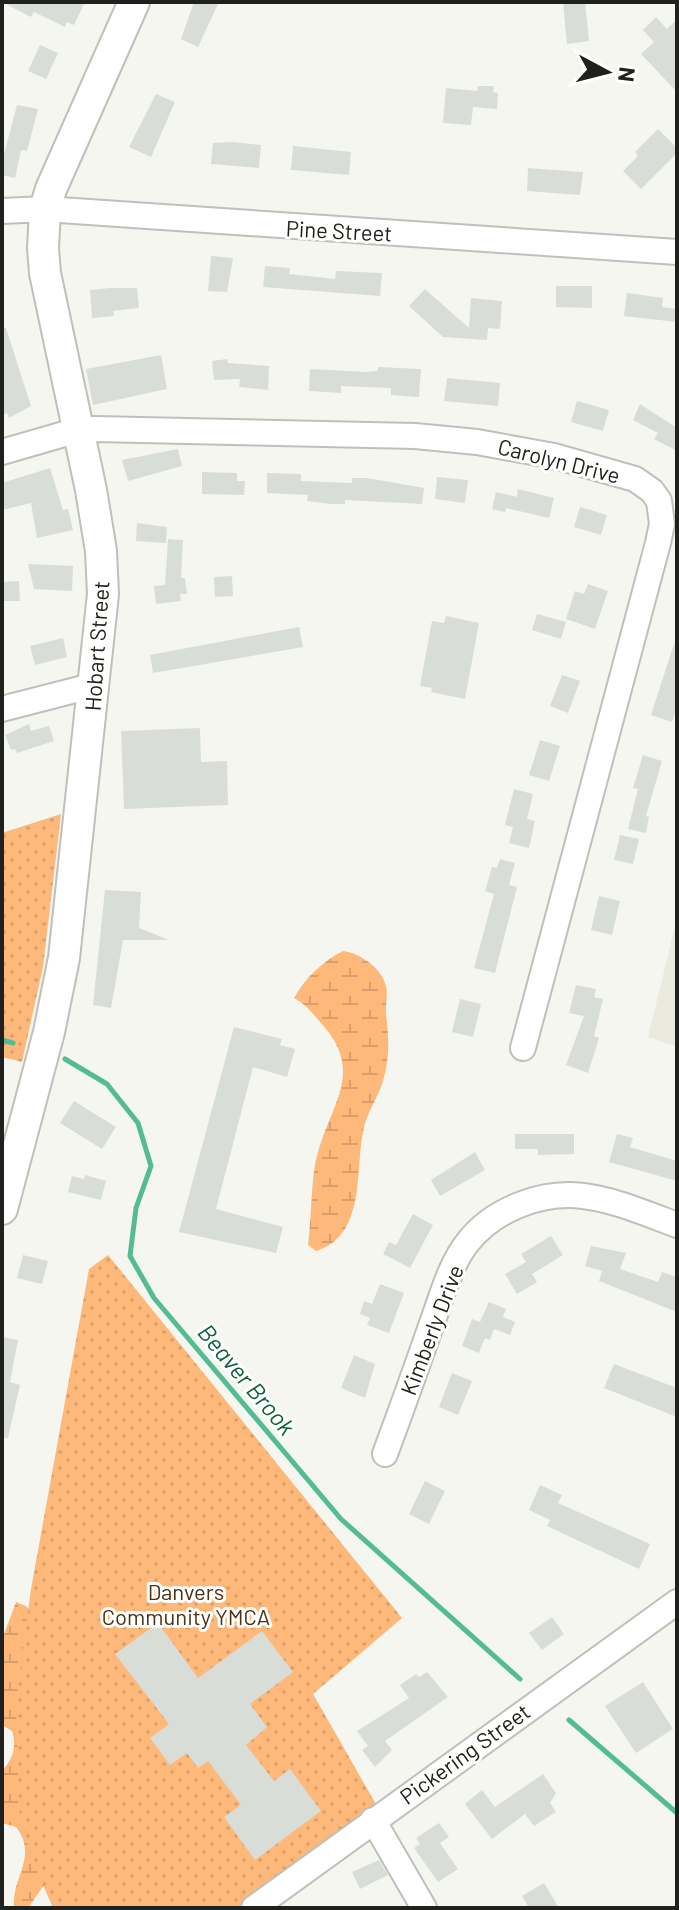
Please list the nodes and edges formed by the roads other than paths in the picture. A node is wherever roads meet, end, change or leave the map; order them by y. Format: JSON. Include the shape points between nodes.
{"nodes":[{"id":1,"x":134,"y":2,"type":"edge"},
{"id":2,"x":45,"y":209,"type":"junction"},
{"id":3,"x":2,"y":211,"type":"edge"},
{"id":4,"x":677,"y":252,"type":"edge"},
{"id":5,"x":78,"y":430,"type":"junction"},
{"id":6,"x":2,"y":452,"type":"edge"},
{"id":7,"x":95,"y":685,"type":"junction"},
{"id":8,"x":2,"y":709,"type":"edge"},
{"id":9,"x":523,"y":1048,"type":"dead end"},
{"id":10,"x":2,"y":1209,"type":"edge"},
{"id":11,"x":677,"y":1225,"type":"edge"},
{"id":12,"x":385,"y":1454,"type":"dead end"},
{"id":13,"x":677,"y":1602,"type":"edge"},
{"id":14,"x":373,"y":1820,"type":"junction"},
{"id":15,"x":254,"y":1908,"type":"edge"},
{"id":16,"x":424,"y":1908,"type":"edge"}],
"edges":[{"from":1,"to":2,"type":"main road","name":"Hobart Street"},
{"from":2,"to":3,"type":"street","name":"Pine Street"},
{"from":2,"to":4,"type":"street","name":"Pine Street"},
{"from":2,"to":5,"type":"main road","name":"Hobart Street","via":[[45,273]]},
{"from":5,"to":6,"type":"street"},
{"from":5,"to":7,"type":"main road","name":"Hobart Street","via":[[103,572]]},
{"from":5,"to":9,"type":"street","name":"Carolyn Drive","via":[[446,438],[554,456],[635,479],[652,491],[661,512],[660,533]]},
{"from":7,"to":8,"type":"street"},
{"from":7,"to":10,"type":"main road","name":"Hobart Street","via":[[64,958]]},
{"from":11,"to":12,"type":"street","name":"Kimberly Drive","via":[[581,1195],[517,1205],[491,1219],[467,1243],[442,1294]]},
{"from":13,"to":14,"type":"street","name":"Pickering Street"},
{"from":14,"to":15,"type":"street","name":"Pickering Street"},
{"from":14,"to":16,"type":"street"}]}
